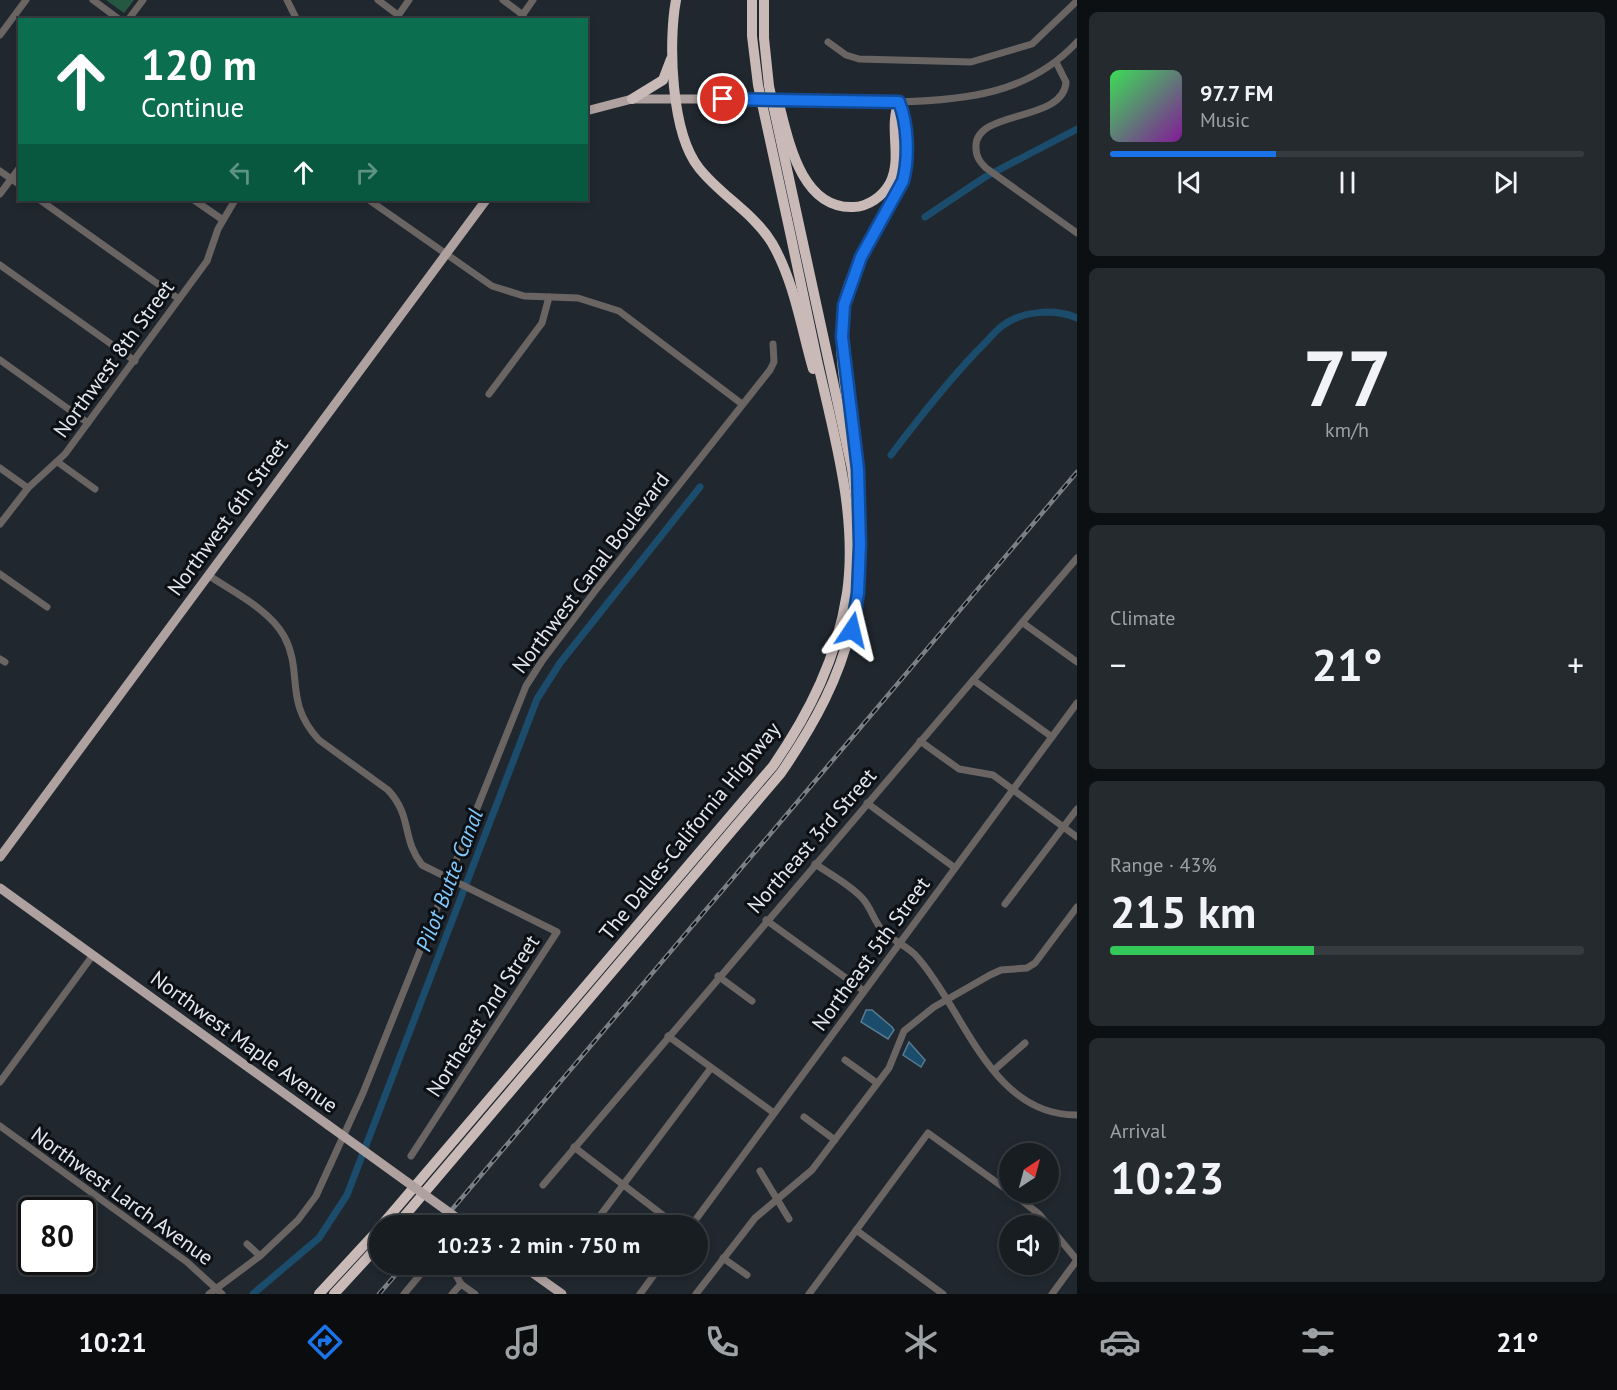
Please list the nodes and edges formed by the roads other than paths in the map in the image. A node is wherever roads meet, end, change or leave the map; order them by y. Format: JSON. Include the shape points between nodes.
{"nodes":[{"id":1,"x":26,"y":0,"type":"edge"},
{"id":2,"x":93,"y":0,"type":"edge"},
{"id":3,"x":143,"y":0,"type":"edge"},
{"id":4,"x":287,"y":0,"type":"edge"},
{"id":5,"x":378,"y":0,"type":"edge"},
{"id":6,"x":409,"y":0,"type":"edge"},
{"id":7,"x":503,"y":0,"type":"edge"},
{"id":8,"x":533,"y":0,"type":"edge"},
{"id":9,"x":676,"y":0,"type":"edge"},
{"id":10,"x":752,"y":0,"type":"edge"},
{"id":11,"x":764,"y":0,"type":"edge"},
{"id":12,"x":1077,"y":1,"type":"edge"},
{"id":13,"x":397,"y":17,"type":"edge"},
{"id":14,"x":521,"y":17,"type":"edge"},
{"id":15,"x":117,"y":18,"type":"edge"},
{"id":16,"x":130,"y":18,"type":"edge"},
{"id":17,"x":296,"y":18,"type":"edge"},
{"id":18,"x":0,"y":35,"type":"edge"},
{"id":19,"x":764,"y":38,"type":"junction"},
{"id":20,"x":828,"y":42,"type":"dead end"},
{"id":21,"x":1077,"y":42,"type":"edge"},
{"id":22,"x":672,"y":55,"type":"junction"},
{"id":23,"x":1056,"y":62,"type":"junction"},
{"id":24,"x":676,"y":98,"type":"junction"},
{"id":25,"x":632,"y":99,"type":"junction"},
{"id":26,"x":899,"y":102,"type":"junction"},
{"id":27,"x":588,"y":110,"type":"edge"},
{"id":28,"x":18,"y":170,"type":"edge"},
{"id":29,"x":0,"y":171,"type":"edge"},
{"id":30,"x":11,"y":179,"type":"junction"},
{"id":31,"x":18,"y":184,"type":"edge"},
{"id":32,"x":0,"y":194,"type":"edge"},
{"id":33,"x":41,"y":201,"type":"edge"},
{"id":34,"x":195,"y":201,"type":"edge"},
{"id":35,"x":234,"y":201,"type":"edge"},
{"id":36,"x":370,"y":201,"type":"edge"},
{"id":37,"x":485,"y":201,"type":"edge"},
{"id":38,"x":223,"y":220,"type":"junction"},
{"id":39,"x":1077,"y":233,"type":"edge"},
{"id":40,"x":446,"y":254,"type":"junction"},
{"id":41,"x":0,"y":265,"type":"edge"},
{"id":42,"x":549,"y":297,"type":"junction"},
{"id":43,"x":179,"y":299,"type":"junction"},
{"id":44,"x":773,"y":345,"type":"dead end"},
{"id":45,"x":0,"y":360,"type":"edge"},
{"id":46,"x":135,"y":361,"type":"junction"},
{"id":47,"x":489,"y":394,"type":"dead end"},
{"id":48,"x":742,"y":404,"type":"junction"},
{"id":49,"x":88,"y":423,"type":"junction"},
{"id":50,"x":834,"y":438,"type":"junction"},
{"id":51,"x":58,"y":463,"type":"junction"},
{"id":52,"x":0,"y":468,"type":"edge"},
{"id":53,"x":28,"y":488,"type":"junction"},
{"id":54,"x":95,"y":489,"type":"dead end"},
{"id":55,"x":858,"y":510,"type":"junction"},
{"id":56,"x":0,"y":524,"type":"edge"},
{"id":57,"x":1077,"y":558,"type":"edge"},
{"id":58,"x":0,"y":574,"type":"edge"},
{"id":59,"x":208,"y":575,"type":"junction"},
{"id":60,"x":47,"y":607,"type":"dead end"},
{"id":61,"x":1023,"y":623,"type":"junction"},
{"id":62,"x":1077,"y":662,"type":"edge"},
{"id":63,"x":973,"y":680,"type":"junction"},
{"id":64,"x":1077,"y":703,"type":"edge"},
{"id":65,"x":1052,"y":737,"type":"junction"},
{"id":66,"x":920,"y":741,"type":"junction"},
{"id":67,"x":1013,"y":789,"type":"junction"},
{"id":68,"x":867,"y":803,"type":"junction"},
{"id":69,"x":1077,"y":809,"type":"edge"},
{"id":70,"x":1063,"y":826,"type":"junction"},
{"id":71,"x":1077,"y":837,"type":"edge"},
{"id":72,"x":0,"y":857,"type":"edge"},
{"id":73,"x":815,"y":864,"type":"junction"},
{"id":74,"x":955,"y":868,"type":"junction"},
{"id":75,"x":452,"y":882,"type":"junction"},
{"id":76,"x":0,"y":888,"type":"edge"},
{"id":77,"x":1005,"y":904,"type":"dead end"},
{"id":78,"x":1077,"y":907,"type":"edge"},
{"id":79,"x":766,"y":920,"type":"junction"},
{"id":80,"x":900,"y":943,"type":"junction"},
{"id":81,"x":93,"y":955,"type":"junction"},
{"id":82,"x":718,"y":976,"type":"junction"},
{"id":83,"x":864,"y":991,"type":"junction"},
{"id":84,"x":752,"y":1000,"type":"dead end"},
{"id":85,"x":946,"y":1001,"type":"junction"},
{"id":86,"x":668,"y":1036,"type":"junction"},
{"id":87,"x":1025,"y":1043,"type":"dead end"},
{"id":88,"x":845,"y":1060,"type":"dead end"},
{"id":89,"x":711,"y":1068,"type":"junction"},
{"id":90,"x":994,"y":1070,"type":"junction"},
{"id":91,"x":0,"y":1082,"type":"edge"},
{"id":92,"x":877,"y":1083,"type":"junction"},
{"id":93,"x":774,"y":1113,"type":"junction"},
{"id":94,"x":1077,"y":1115,"type":"edge"},
{"id":95,"x":804,"y":1117,"type":"dead end"},
{"id":96,"x":0,"y":1126,"type":"edge"},
{"id":97,"x":835,"y":1140,"type":"junction"},
{"id":98,"x":574,"y":1147,"type":"junction"},
{"id":99,"x":411,"y":1156,"type":"dead end"},
{"id":100,"x":760,"y":1171,"type":"dead end"},
{"id":101,"x":999,"y":1184,"type":"edge"},
{"id":102,"x":543,"y":1185,"type":"dead end"},
{"id":103,"x":624,"y":1185,"type":"junction"},
{"id":104,"x":778,"y":1200,"type":"junction"},
{"id":105,"x":1024,"y":1203,"type":"edge"},
{"id":106,"x":390,"y":1215,"type":"edge"},
{"id":107,"x":405,"y":1215,"type":"edge"},
{"id":108,"x":453,"y":1215,"type":"edge"},
{"id":109,"x":601,"y":1215,"type":"edge"},
{"id":110,"x":663,"y":1215,"type":"edge"},
{"id":111,"x":699,"y":1215,"type":"edge"},
{"id":112,"x":789,"y":1219,"type":"dead end"},
{"id":113,"x":856,"y":1230,"type":"junction"},
{"id":114,"x":369,"y":1239,"type":"edge"},
{"id":115,"x":247,"y":1244,"type":"dead end"},
{"id":116,"x":260,"y":1256,"type":"junction"},
{"id":117,"x":369,"y":1256,"type":"edge"},
{"id":118,"x":723,"y":1258,"type":"junction"},
{"id":119,"x":1077,"y":1260,"type":"edge"},
{"id":120,"x":420,"y":1275,"type":"edge"},
{"id":121,"x":456,"y":1275,"type":"edge"},
{"id":122,"x":535,"y":1275,"type":"edge"},
{"id":123,"x":654,"y":1275,"type":"edge"},
{"id":124,"x":747,"y":1275,"type":"dead end"},
{"id":125,"x":461,"y":1284,"type":"junction"},
{"id":126,"x":220,"y":1291,"type":"edge"},
{"id":127,"x":209,"y":1294,"type":"edge"},
{"id":128,"x":319,"y":1294,"type":"edge"},
{"id":129,"x":334,"y":1294,"type":"edge"},
{"id":130,"x":404,"y":1294,"type":"edge"},
{"id":131,"x":452,"y":1294,"type":"edge"},
{"id":132,"x":475,"y":1294,"type":"edge"},
{"id":133,"x":562,"y":1294,"type":"edge"},
{"id":134,"x":640,"y":1294,"type":"edge"},
{"id":135,"x":696,"y":1294,"type":"edge"},
{"id":136,"x":809,"y":1294,"type":"edge"},
{"id":137,"x":944,"y":1294,"type":"edge"},
{"id":138,"x":1052,"y":1294,"type":"edge"}],
"edges":[{"from":1,"to":18,"type":"street"},
{"from":2,"to":15,"type":"street"},
{"from":3,"to":16,"type":"street"},
{"from":4,"to":17,"type":"street"},
{"from":5,"to":13,"type":"street"},
{"from":6,"to":13,"type":"street"},
{"from":7,"to":14,"type":"street"},
{"from":8,"to":14,"type":"street"},
{"from":9,"to":22,"type":"highway"},
{"from":10,"to":50,"type":"highway","name":"The Dalles-California Highway","via":[[758,85]]},
{"from":11,"to":19,"type":"highway","name":"The Dalles-California Highway"},
{"from":12,"to":20,"type":"street","via":[[1032,44],[987,60],[859,59]]},
{"from":19,"to":26,"type":"highway","via":[[794,154],[808,184],[831,204],[856,207],[870,203],[889,184],[895,161],[894,114]]},
{"from":19,"to":55,"type":"highway","name":"The Dalles-California Highway","via":[[769,86]]},
{"from":21,"to":23,"type":"street"},
{"from":22,"to":24,"type":"highway"},
{"from":22,"to":25,"type":"highway","via":[[663,80]]},
{"from":23,"to":26,"type":"street","via":[[1014,85],[983,96]]},
{"from":23,"to":39,"type":"street","via":[[1066,82],[1062,95],[1036,110],[987,127],[976,143],[977,157],[986,168]]},
{"from":24,"to":25,"type":"main road"},
{"from":24,"to":26,"type":"main road","bridge":true},
{"from":24,"to":50,"type":"highway","via":[[688,150],[699,168],[759,225],[782,263]]},
{"from":25,"to":27,"type":"main road"},
{"from":26,"to":55,"type":"highway","via":[[904,114],[907,168],[861,257],[844,305],[842,337],[858,469]]},
{"from":28,"to":30,"type":"street"},
{"from":29,"to":30,"type":"street"},
{"from":30,"to":31,"type":"street"},
{"from":30,"to":32,"type":"street"},
{"from":33,"to":43,"type":"street"},
{"from":34,"to":38,"type":"street"},
{"from":35,"to":38,"type":"street","name":"Northwest 8th Street"},
{"from":36,"to":40,"type":"street"},
{"from":37,"to":40,"type":"main road","name":"Northwest 6th Street"},
{"from":38,"to":43,"type":"street","name":"Northwest 8th Street","via":[[207,261]]},
{"from":40,"to":42,"type":"street","via":[[498,288],[524,296]]},
{"from":40,"to":59,"type":"main road","name":"Northwest 6th Street"},
{"from":41,"to":46,"type":"street"},
{"from":42,"to":47,"type":"street","via":[[542,323]]},
{"from":42,"to":48,"type":"street","via":[[578,298],[620,311]]},
{"from":43,"to":46,"type":"street","name":"Northwest 8th Street"},
{"from":44,"to":48,"type":"street","name":"Northwest Canal Boulevard","via":[[774,362]]},
{"from":45,"to":49,"type":"street"},
{"from":46,"to":49,"type":"street","name":"Northwest 8th Street"},
{"from":48,"to":75,"type":"street","name":"Northwest Canal Boulevard","via":[[533,674],[492,767]]},
{"from":49,"to":51,"type":"street","name":"Northwest 8th Street"},
{"from":50,"to":106,"type":"highway","name":"The Dalles-California Highway","via":[[847,509],[848,590],[828,668],[796,732],[748,798]]},
{"from":51,"to":53,"type":"street","name":"Northwest 8th Street"},
{"from":51,"to":54,"type":"street"},
{"from":52,"to":53,"type":"street"},
{"from":53,"to":56,"type":"street","name":"Northwest 8th Street"},
{"from":55,"to":107,"type":"highway","name":"The Dalles-California Highway","via":[[858,593],[852,630],[838,674],[806,737],[756,805]]},
{"from":57,"to":61,"type":"street","name":"Northeast 3rd Street"},
{"from":58,"to":60,"type":"street"},
{"from":59,"to":72,"type":"main road","name":"Northwest 6th Street"},
{"from":59,"to":75,"type":"street","name":"Northeast 2nd Street","via":[[264,614],[283,634],[291,658],[297,707],[310,730],[388,790],[405,816],[413,853],[422,865]]},
{"from":61,"to":62,"type":"street"},
{"from":61,"to":63,"type":"street","name":"Northeast 3rd Street"},
{"from":63,"to":65,"type":"street"},
{"from":63,"to":66,"type":"street","name":"Northeast 3rd Street"},
{"from":64,"to":65,"type":"street","name":"Northeast 5th Street"},
{"from":65,"to":67,"type":"street","name":"Northeast 5th Street"},
{"from":66,"to":67,"type":"street","via":[[959,769],[993,775]]},
{"from":66,"to":68,"type":"street","name":"Northeast 3rd Street"},
{"from":67,"to":70,"type":"street"},
{"from":67,"to":74,"type":"street","name":"Northeast 5th Street"},
{"from":68,"to":73,"type":"street","name":"Northeast 3rd Street"},
{"from":68,"to":74,"type":"street"},
{"from":69,"to":70,"type":"street"},
{"from":70,"to":71,"type":"street"},
{"from":70,"to":77,"type":"street"},
{"from":73,"to":79,"type":"street","name":"Northeast 3rd Street"},
{"from":73,"to":80,"type":"street","via":[[860,896],[882,930]]},
{"from":74,"to":80,"type":"street","name":"Northeast 5th Street"},
{"from":75,"to":99,"type":"street","name":"Northeast 2nd Street","via":[[556,932]]},
{"from":75,"to":116,"type":"street","name":"Northwest Canal Boulevard","via":[[316,1196],[298,1221]]},
{"from":76,"to":81,"type":"main road","name":"Northwest Maple Avenue"},
{"from":78,"to":85,"type":"street","via":[[1035,963],[995,973]]},
{"from":79,"to":82,"type":"street","name":"Northeast 3rd Street"},
{"from":79,"to":83,"type":"street"},
{"from":80,"to":83,"type":"street","name":"Northeast 5th Street"},
{"from":80,"to":85,"type":"street","via":[[917,956]]},
{"from":81,"to":91,"type":"street"},
{"from":81,"to":108,"type":"main road","name":"Northwest Maple Avenue","bridge":true},
{"from":82,"to":84,"type":"street"},
{"from":82,"to":86,"type":"street","name":"Northeast 3rd Street"},
{"from":83,"to":93,"type":"street","name":"Northeast 5th Street"},
{"from":85,"to":90,"type":"street","via":[[968,1038]]},
{"from":85,"to":92,"type":"street","via":[[904,1031]]},
{"from":86,"to":89,"type":"street"},
{"from":86,"to":98,"type":"street","name":"Northeast 3rd Street"},
{"from":87,"to":90,"type":"street"},
{"from":88,"to":92,"type":"street"},
{"from":89,"to":93,"type":"street"},
{"from":89,"to":103,"type":"street"},
{"from":90,"to":94,"type":"street","via":[[1038,1107]]},
{"from":92,"to":97,"type":"street"},
{"from":93,"to":111,"type":"street","name":"Northeast 5th Street"},
{"from":95,"to":97,"type":"street"},
{"from":96,"to":126,"type":"street","name":"Northwest Larch Avenue","via":[[187,1262]]},
{"from":97,"to":104,"type":"street","via":[[812,1170]]},
{"from":98,"to":102,"type":"street","name":"Northeast 3rd Street"},
{"from":98,"to":103,"type":"street"},
{"from":100,"to":104,"type":"street"},
{"from":101,"to":113,"type":"street","via":[[928,1133]]},
{"from":103,"to":109,"type":"street"},
{"from":103,"to":110,"type":"street"},
{"from":104,"to":112,"type":"street"},
{"from":104,"to":118,"type":"street","via":[[755,1218]]},
{"from":105,"to":119,"type":"street","via":[[1039,1214]]},
{"from":113,"to":136,"type":"street"},
{"from":113,"to":137,"type":"street"},
{"from":114,"to":128,"type":"highway","name":"The Dalles-California Highway"},
{"from":115,"to":116,"type":"street"},
{"from":116,"to":126,"type":"street","name":"Northwest Canal Boulevard"},
{"from":117,"to":129,"type":"highway"},
{"from":118,"to":124,"type":"street"},
{"from":118,"to":135,"type":"street"},
{"from":119,"to":138,"type":"street"},
{"from":120,"to":130,"type":"street"},
{"from":121,"to":125,"type":"street"},
{"from":122,"to":133,"type":"main road"},
{"from":123,"to":134,"type":"street"},
{"from":125,"to":131,"type":"street"},
{"from":125,"to":132,"type":"street"},
{"from":126,"to":127,"type":"street","name":"Northwest Canal Boulevard"}]}
